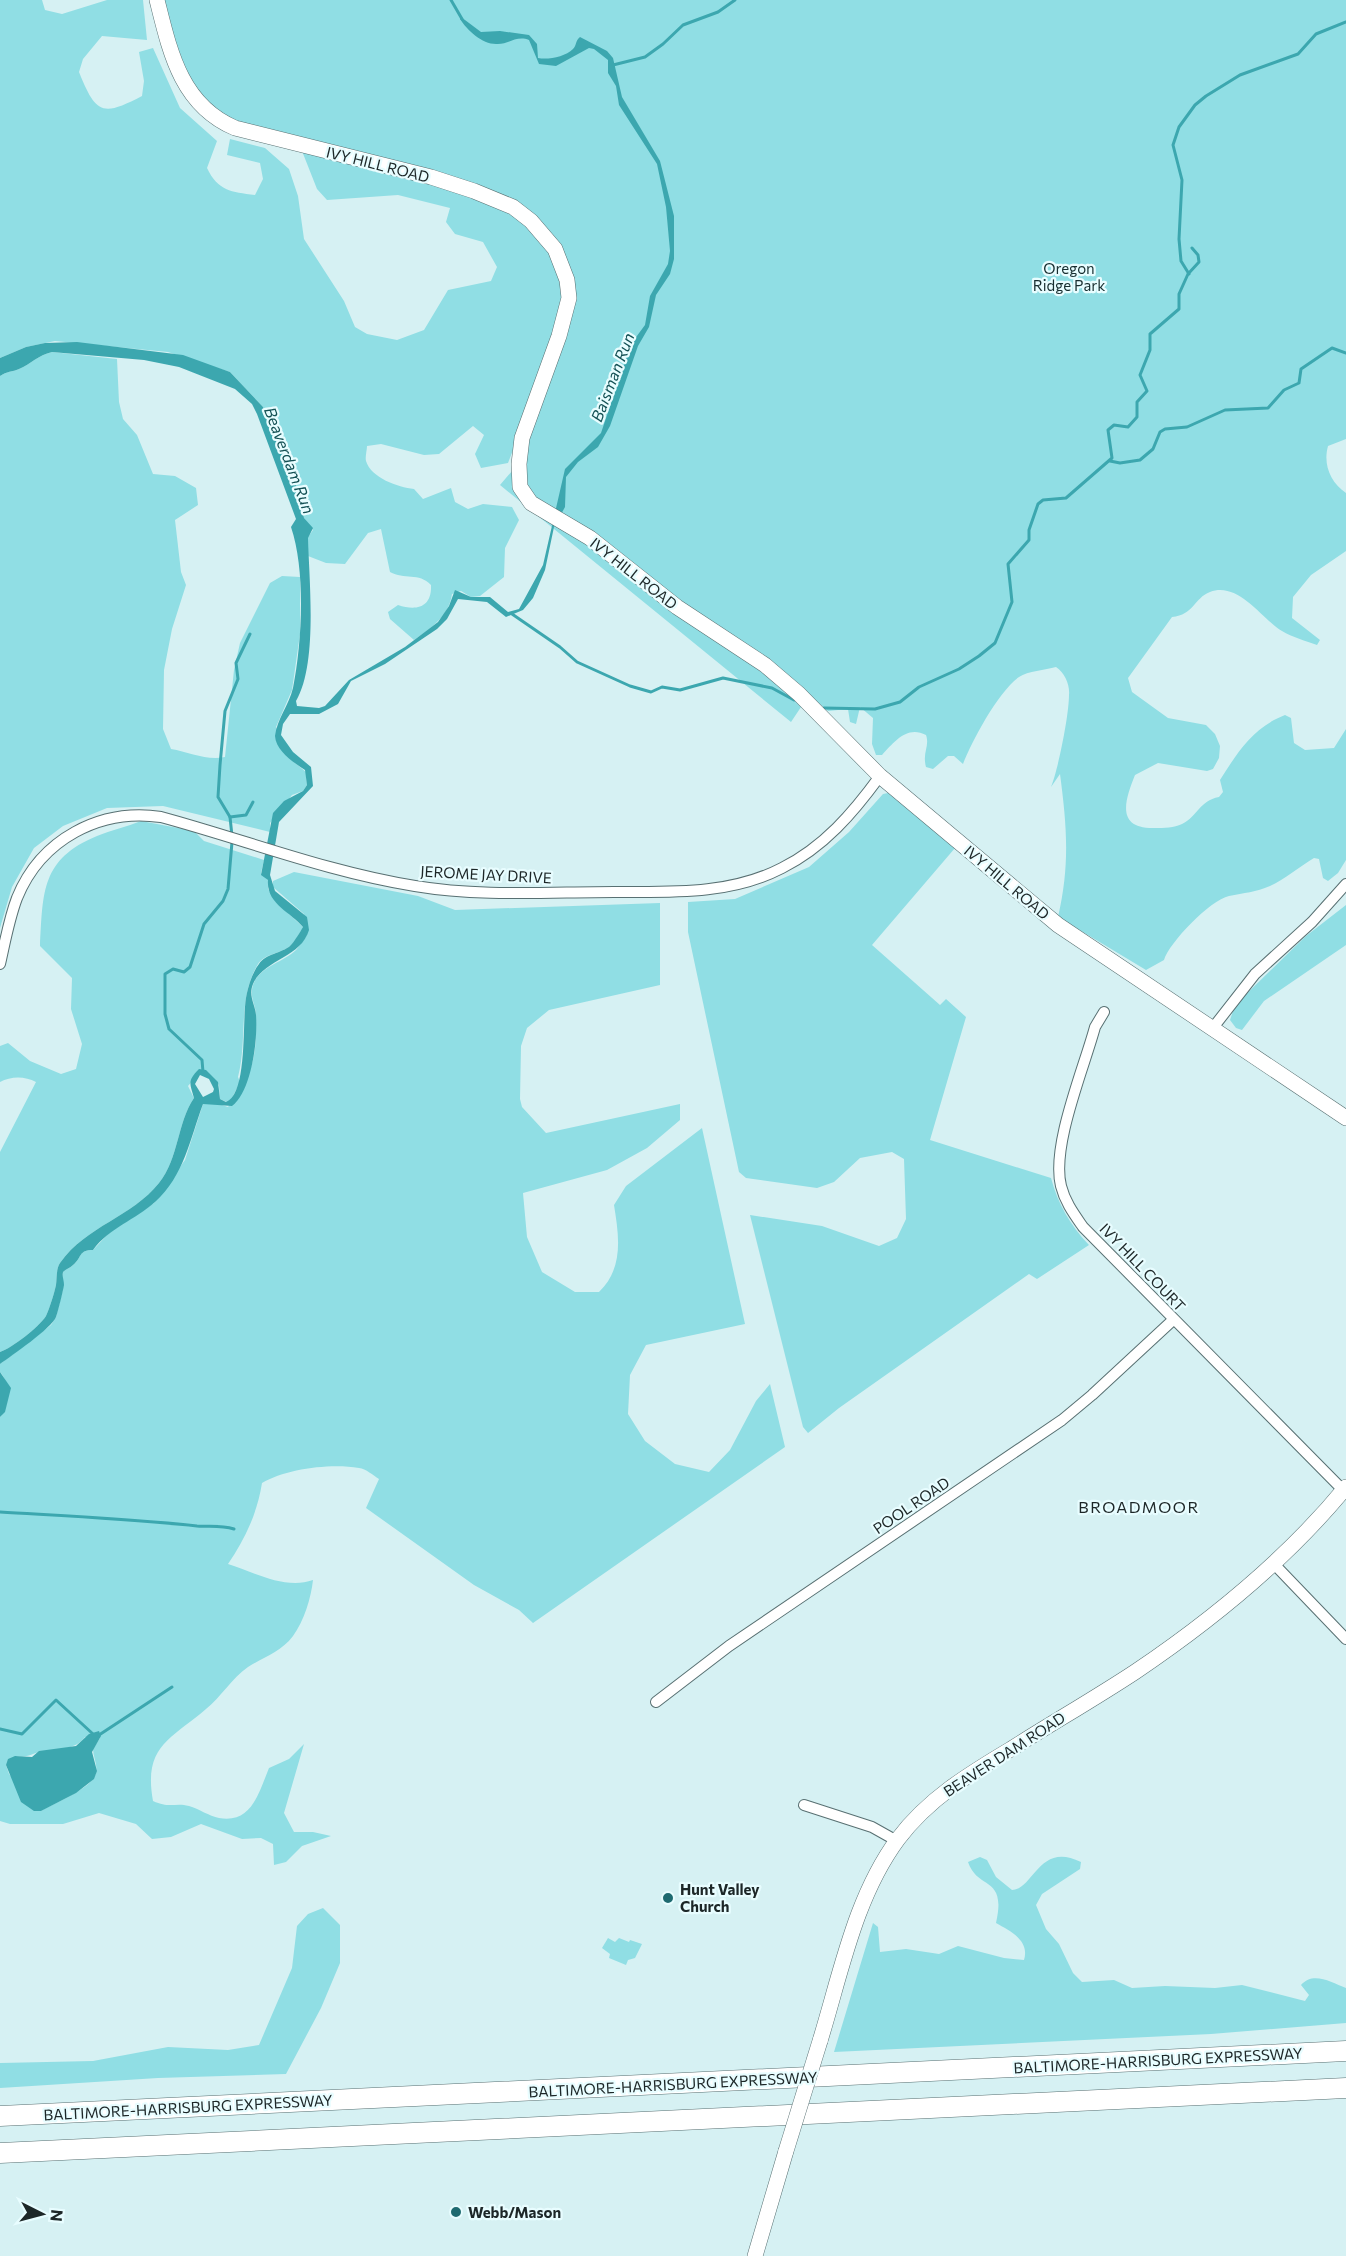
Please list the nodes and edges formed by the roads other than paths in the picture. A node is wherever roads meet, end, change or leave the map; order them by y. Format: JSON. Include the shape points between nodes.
{"nodes":[{"id":1,"x":157,"y":0,"type":"edge"},
{"id":2,"x":880,"y":776,"type":"junction"},
{"id":3,"x":1346,"y":884,"type":"edge"},
{"id":4,"x":0,"y":964,"type":"edge"},
{"id":5,"x":1104,"y":1012,"type":"dead end"},
{"id":6,"x":1212,"y":1029,"type":"junction"},
{"id":7,"x":1346,"y":1118,"type":"edge"},
{"id":8,"x":1173,"y":1320,"type":"junction"},
{"id":9,"x":1345,"y":1489,"type":"edge"},
{"id":10,"x":1273,"y":1563,"type":"junction"},
{"id":11,"x":1346,"y":1639,"type":"edge"},
{"id":12,"x":656,"y":1702,"type":"dead end"},
{"id":13,"x":804,"y":1804,"type":"dead end"},
{"id":14,"x":897,"y":1841,"type":"junction"},
{"id":15,"x":1346,"y":2051,"type":"edge"},
{"id":16,"x":1346,"y":2088,"type":"edge"},
{"id":17,"x":0,"y":2116,"type":"edge"},
{"id":18,"x":0,"y":2153,"type":"edge"},
{"id":19,"x":754,"y":2256,"type":"edge"}],
"edges":[{"from":1,"to":2,"type":"street","name":"IVY HILL ROAD","via":[[181,78],[192,97],[220,122],[474,191],[513,207],[545,235],[562,264],[568,298],[560,336],[522,438],[519,477],[525,496],[590,538],[677,607],[765,665]]},
{"from":2,"to":4,"type":"street","name":"JEROME JAY DRIVE","via":[[841,825],[803,856],[756,879],[706,890],[456,890],[354,874],[143,814],[104,819],[51,848],[26,879],[11,915]]},
{"from":2,"to":6,"type":"street","name":"IVY HILL ROAD","via":[[1058,925]]},
{"from":3,"to":6,"type":"street","via":[[1312,922],[1255,974]]},
{"from":5,"to":8,"type":"street","name":"IVY HILL COURT","via":[[1095,1027],[1064,1132],[1060,1185],[1083,1227]]},
{"from":6,"to":7,"type":"street","name":"IVY HILL ROAD"},
{"from":8,"to":9,"type":"street","name":"IVY HILL COURT"},
{"from":8,"to":12,"type":"street","name":"POOL ROAD","via":[[1053,1426],[729,1647]]},
{"from":9,"to":10,"type":"street","name":"BEAVER DAM ROAD"},
{"from":10,"to":11,"type":"street"},
{"from":10,"to":14,"type":"street","name":"BEAVER DAM ROAD","via":[[1214,1614],[1134,1672],[938,1796]]},
{"from":13,"to":14,"type":"street","via":[[872,1827]]},
{"from":14,"to":19,"type":"street","name":"BEAVER DAM ROAD","bridge":true,"via":[[866,1894]]},
{"from":15,"to":17,"type":"highway","name":"BALTIMORE-HARRISBURG EXPRESSWAY"},
{"from":16,"to":18,"type":"highway"}]}
